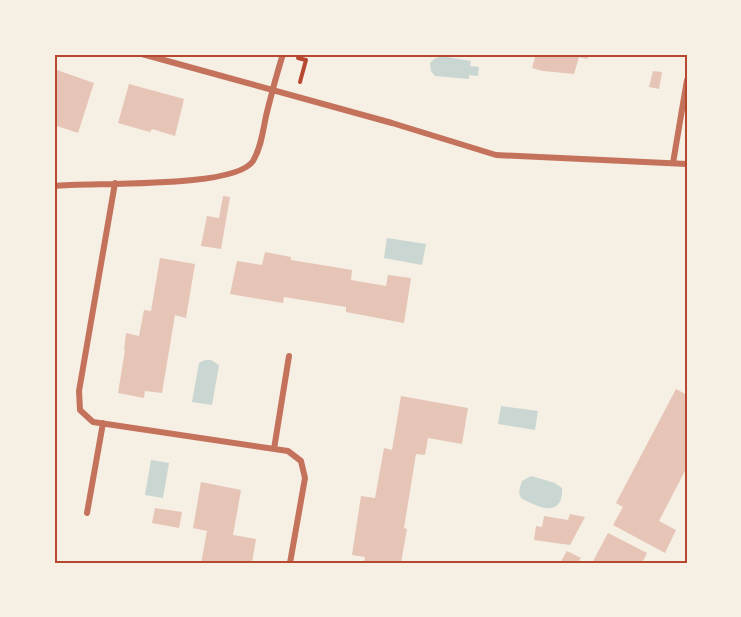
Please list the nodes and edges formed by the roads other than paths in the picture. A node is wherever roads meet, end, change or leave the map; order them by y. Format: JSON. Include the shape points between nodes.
{"nodes":[{"id":1,"x":142,"y":54,"type":"edge"},
{"id":2,"x":283,"y":54,"type":"edge"},
{"id":3,"x":687,"y":81,"type":"edge"},
{"id":4,"x":272,"y":91,"type":"junction"},
{"id":5,"x":673,"y":163,"type":"junction"},
{"id":6,"x":687,"y":164,"type":"edge"},
{"id":7,"x":115,"y":183,"type":"junction"},
{"id":8,"x":54,"y":186,"type":"edge"},
{"id":9,"x":289,"y":356,"type":"dead end"},
{"id":10,"x":104,"y":423,"type":"junction"},
{"id":11,"x":274,"y":449,"type":"junction"},
{"id":12,"x":87,"y":513,"type":"dead end"},
{"id":13,"x":290,"y":563,"type":"edge"}],
"edges":[{"from":1,"to":4,"type":"street"},
{"from":2,"to":4,"type":"street"},
{"from":3,"to":5,"type":"street"},
{"from":4,"to":5,"type":"street","via":[[496,155]]},
{"from":4,"to":7,"type":"street","via":[[252,163],[226,176],[179,182]]},
{"from":5,"to":6,"type":"street"},
{"from":7,"to":8,"type":"street"},
{"from":7,"to":10,"type":"street","via":[[79,391],[80,410],[93,422]]},
{"from":9,"to":11,"type":"street"},
{"from":10,"to":11,"type":"street"},
{"from":10,"to":12,"type":"street"},
{"from":11,"to":13,"type":"street","via":[[288,451],[301,461],[305,478]]}]}
